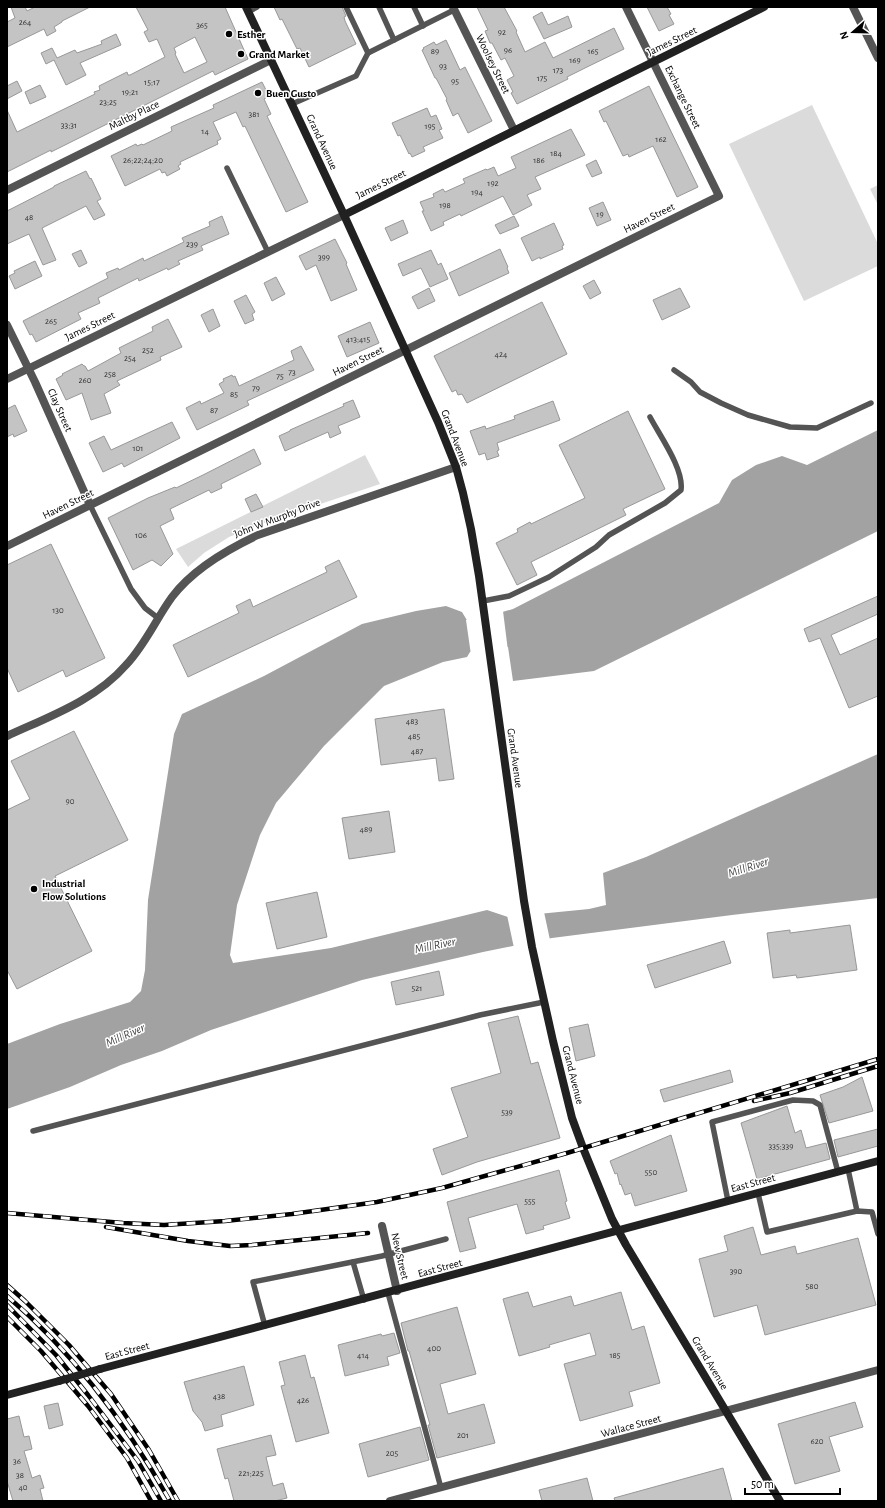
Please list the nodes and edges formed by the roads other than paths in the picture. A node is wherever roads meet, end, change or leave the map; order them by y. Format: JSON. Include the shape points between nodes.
{"nodes":[{"id":1,"x":257,"y":7,"type":"edge"},
{"id":2,"x":346,"y":7,"type":"edge"},
{"id":3,"x":379,"y":7,"type":"edge"},
{"id":4,"x":414,"y":7,"type":"edge"},
{"id":5,"x":626,"y":7,"type":"edge"},
{"id":6,"x":764,"y":7,"type":"edge"},
{"id":7,"x":853,"y":7,"type":"edge"},
{"id":8,"x":454,"y":8,"type":"edge"},
{"id":9,"x":247,"y":9,"type":"edge"},
{"id":10,"x":423,"y":26,"type":"junction"},
{"id":11,"x":394,"y":40,"type":"junction"},
{"id":12,"x":368,"y":52,"type":"junction"},
{"id":13,"x":878,"y":58,"type":"edge"},
{"id":14,"x":271,"y":60,"type":"junction"},
{"id":15,"x":653,"y":62,"type":"junction"},
{"id":16,"x":292,"y":104,"type":"junction"},
{"id":17,"x":514,"y":130,"type":"junction"},
{"id":18,"x":227,"y":168,"type":"dead end"},
{"id":19,"x":7,"y":190,"type":"edge"},
{"id":20,"x":719,"y":196,"type":"joint"},
{"id":21,"x":344,"y":215,"type":"junction"},
{"id":22,"x":268,"y":252,"type":"junction"},
{"id":23,"x":7,"y":325,"type":"edge"},
{"id":24,"x":406,"y":350,"type":"junction"},
{"id":25,"x":28,"y":369,"type":"junction"},
{"id":26,"x":674,"y":370,"type":"dead end"},
{"id":27,"x":7,"y":379,"type":"edge"},
{"id":28,"x":871,"y":403,"type":"dead end"},
{"id":29,"x":650,"y":417,"type":"dead end"},
{"id":30,"x":456,"y":467,"type":"junction"},
{"id":31,"x":90,"y":505,"type":"junction"},
{"id":32,"x":7,"y":546,"type":"edge"},
{"id":33,"x":483,"y":601,"type":"junction"},
{"id":34,"x":158,"y":618,"type":"junction"},
{"id":35,"x":7,"y":736,"type":"edge"},
{"id":36,"x":544,"y":1002,"type":"junction"},
{"id":37,"x":33,"y":1131,"type":"dead end"},
{"id":38,"x":878,"y":1161,"type":"edge"},
{"id":39,"x":848,"y":1169,"type":"junction"},
{"id":40,"x":838,"y":1172,"type":"junction"},
{"id":41,"x":758,"y":1193,"type":"junction"},
{"id":42,"x":728,"y":1201,"type":"junction"},
{"id":43,"x":857,"y":1211,"type":"junction"},
{"id":44,"x":382,"y":1226,"type":"dead end"},
{"id":45,"x":618,"y":1231,"type":"junction"},
{"id":46,"x":878,"y":1234,"type":"edge"},
{"id":47,"x":446,"y":1239,"type":"dead end"},
{"id":48,"x":389,"y":1254,"type":"junction"},
{"id":49,"x":353,"y":1262,"type":"junction"},
{"id":50,"x":397,"y":1291,"type":"junction"},
{"id":51,"x":388,"y":1293,"type":"junction"},
{"id":52,"x":364,"y":1300,"type":"junction"},
{"id":53,"x":265,"y":1326,"type":"junction"},
{"id":54,"x":878,"y":1370,"type":"edge"},
{"id":55,"x":7,"y":1395,"type":"edge"},
{"id":56,"x":725,"y":1411,"type":"junction"},
{"id":57,"x":441,"y":1488,"type":"junction"},
{"id":58,"x":390,"y":1501,"type":"edge"},
{"id":59,"x":780,"y":1501,"type":"edge"}],
"edges":[{"from":1,"to":9,"type":"lane"},
{"from":2,"to":12,"type":"lane"},
{"from":3,"to":11,"type":"lane"},
{"from":4,"to":10,"type":"lane"},
{"from":5,"to":15,"type":"street","name":"Exchange Street"},
{"from":6,"to":15,"type":"main road","name":"James Street"},
{"from":7,"to":13,"type":"street"},
{"from":8,"to":10,"type":"lane"},
{"from":8,"to":17,"type":"street","name":"Woolsey Street"},
{"from":9,"to":14,"type":"main road","name":"Grand Avenue"},
{"from":10,"to":11,"type":"lane"},
{"from":11,"to":12,"type":"lane"},
{"from":12,"to":16,"type":"lane","via":[[356,76]]},
{"from":14,"to":16,"type":"main road","name":"Grand Avenue"},
{"from":14,"to":19,"type":"street","name":"Maltby Place"},
{"from":15,"to":17,"type":"main road","name":"James Street"},
{"from":15,"to":20,"type":"street","name":"Exchange Street"},
{"from":16,"to":21,"type":"main road","name":"Grand Avenue"},
{"from":17,"to":21,"type":"main road","name":"James Street"},
{"from":18,"to":22,"type":"lane"},
{"from":20,"to":24,"type":"street","name":"Haven Street"},
{"from":21,"to":22,"type":"street","name":"James Street"},
{"from":21,"to":24,"type":"main road","name":"Grand Avenue"},
{"from":22,"to":25,"type":"street","name":"James Street"},
{"from":23,"to":25,"type":"street","name":"Clay Street"},
{"from":24,"to":30,"type":"main road","name":"Grand Avenue"},
{"from":24,"to":31,"type":"street","name":"Haven Street"},
{"from":25,"to":27,"type":"street","name":"James Street"},
{"from":25,"to":31,"type":"street","name":"Clay Street"},
{"from":26,"to":28,"type":"lane","via":[[700,392],[721,403],[790,427],[817,428]]},
{"from":29,"to":33,"type":"lane","via":[[680,470],[681,490],[665,503],[609,535],[596,547],[549,577],[509,596]]},
{"from":30,"to":33,"type":"main road","name":"Grand Avenue","via":[[472,529]]},
{"from":30,"to":34,"type":"street","name":"John W Murphy Drive","via":[[258,535],[236,545],[185,582]]},
{"from":31,"to":32,"type":"street","name":"Haven Street"},
{"from":31,"to":34,"type":"lane","via":[[131,589],[145,608]]},
{"from":33,"to":36,"type":"main road","name":"Grand Avenue","via":[[525,910]]},
{"from":34,"to":35,"type":"street","name":"John W Murphy Drive","via":[[141,647],[126,666],[109,681],[85,698]]},
{"from":36,"to":37,"type":"lane","via":[[480,1015]]},
{"from":36,"to":45,"type":"main road","name":"Grand Avenue","via":[[572,1118]]},
{"from":38,"to":39,"type":"main road","name":"East Street"},
{"from":39,"to":40,"type":"main road","name":"East Street"},
{"from":39,"to":43,"type":"lane"},
{"from":40,"to":41,"type":"main road","name":"East Street"},
{"from":40,"to":42,"type":"lane","via":[[820,1105],[812,1101],[792,1100],[712,1122]]},
{"from":41,"to":42,"type":"main road","name":"East Street"},
{"from":41,"to":43,"type":"lane","via":[[767,1232]]},
{"from":42,"to":45,"type":"main road","name":"East Street"},
{"from":43,"to":46,"type":"lane","via":[[872,1212]]},
{"from":44,"to":48,"type":"street","name":"New Street"},
{"from":45,"to":50,"type":"main road","name":"East Street"},
{"from":45,"to":56,"type":"main road","name":"Grand Avenue"},
{"from":47,"to":48,"type":"lane"},
{"from":48,"to":49,"type":"lane"},
{"from":48,"to":50,"type":"street","name":"New Street"},
{"from":49,"to":52,"type":"lane"},
{"from":49,"to":53,"type":"lane","via":[[253,1282]]},
{"from":50,"to":51,"type":"main road","name":"East Street"},
{"from":51,"to":52,"type":"main road","name":"East Street"},
{"from":51,"to":57,"type":"lane"},
{"from":52,"to":53,"type":"main road","name":"East Street"},
{"from":53,"to":55,"type":"main road","name":"East Street","bridge":true},
{"from":54,"to":56,"type":"street","name":"Wallace Street"},
{"from":56,"to":57,"type":"street","name":"Wallace Street"},
{"from":56,"to":59,"type":"main road","name":"Grand Avenue"},
{"from":57,"to":58,"type":"street","name":"Wallace Street"}]}
